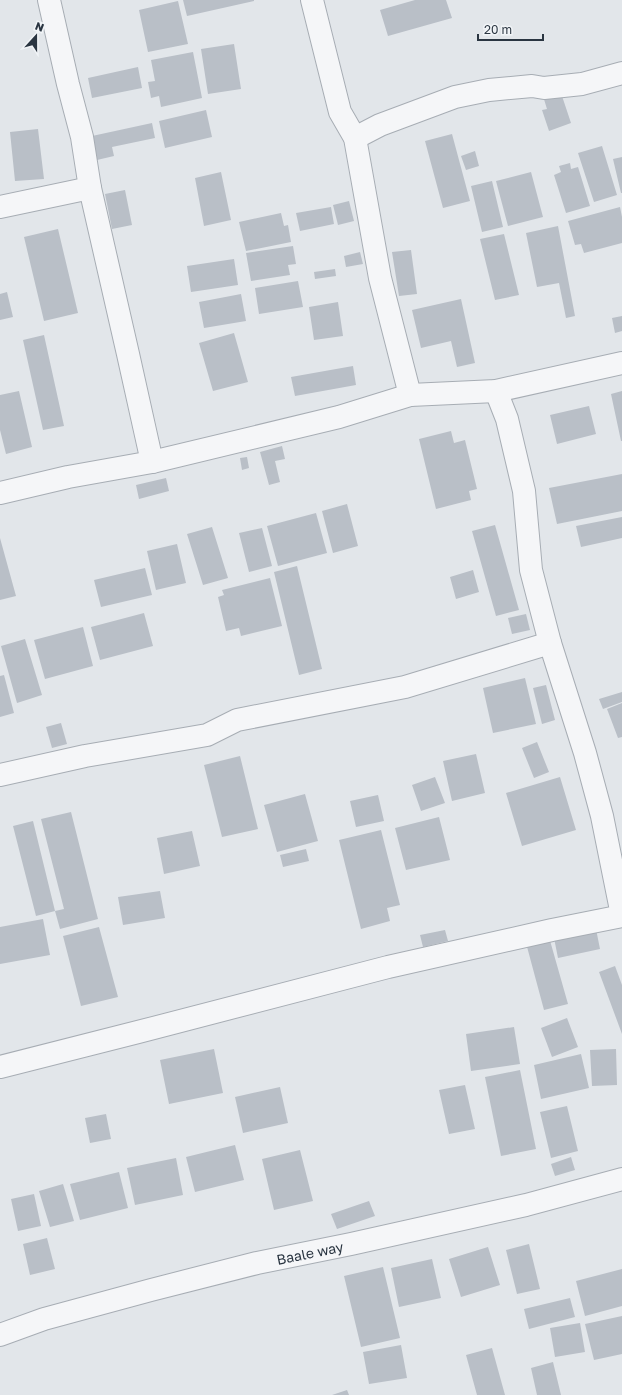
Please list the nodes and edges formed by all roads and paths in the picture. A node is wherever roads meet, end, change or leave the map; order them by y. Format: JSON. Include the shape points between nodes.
{"nodes":[{"id":1,"x":49,"y":0,"type":"edge"},
{"id":2,"x":312,"y":0,"type":"edge"},
{"id":3,"x":622,"y":73,"type":"edge"},
{"id":4,"x":355,"y":138,"type":"junction"},
{"id":5,"x":90,"y":188,"type":"junction"},
{"id":6,"x":0,"y":207,"type":"edge"},
{"id":7,"x":622,"y":363,"type":"edge"},
{"id":8,"x":496,"y":391,"type":"junction"},
{"id":9,"x":410,"y":395,"type":"junction"},
{"id":10,"x":152,"y":462,"type":"junction"},
{"id":11,"x":0,"y":493,"type":"edge"},
{"id":12,"x":550,"y":643,"type":"junction"},
{"id":13,"x":0,"y":775,"type":"edge"},
{"id":14,"x":622,"y":916,"type":"edge"},
{"id":15,"x":0,"y":1067,"type":"edge"},
{"id":16,"x":622,"y":1179,"type":"edge"},
{"id":17,"x":0,"y":1335,"type":"edge"}],
"edges":[{"from":1,"to":5,"type":"street","via":[[82,137]]},
{"from":2,"to":4,"type":"street","via":[[340,112]]},
{"from":3,"to":4,"type":"street","via":[[582,84],[489,90],[455,97],[380,125]]},
{"from":4,"to":9,"type":"street","via":[[380,278]]},
{"from":5,"to":6,"type":"street"},
{"from":5,"to":10,"type":"street"},
{"from":7,"to":8,"type":"street"},
{"from":8,"to":9,"type":"street"},
{"from":8,"to":12,"type":"street","via":[[507,419],[524,491],[531,570]]},
{"from":9,"to":10,"type":"street","via":[[339,417]]},
{"from":10,"to":11,"type":"street","via":[[68,477]]},
{"from":12,"to":13,"type":"street","via":[[405,687],[237,720],[207,735],[86,756]]},
{"from":12,"to":14,"type":"street","via":[[602,816]]},
{"from":14,"to":15,"type":"street","via":[[388,967]]},
{"from":16,"to":17,"type":"street","name":"Baale way","via":[[526,1205],[257,1263],[60,1315]]}]}
